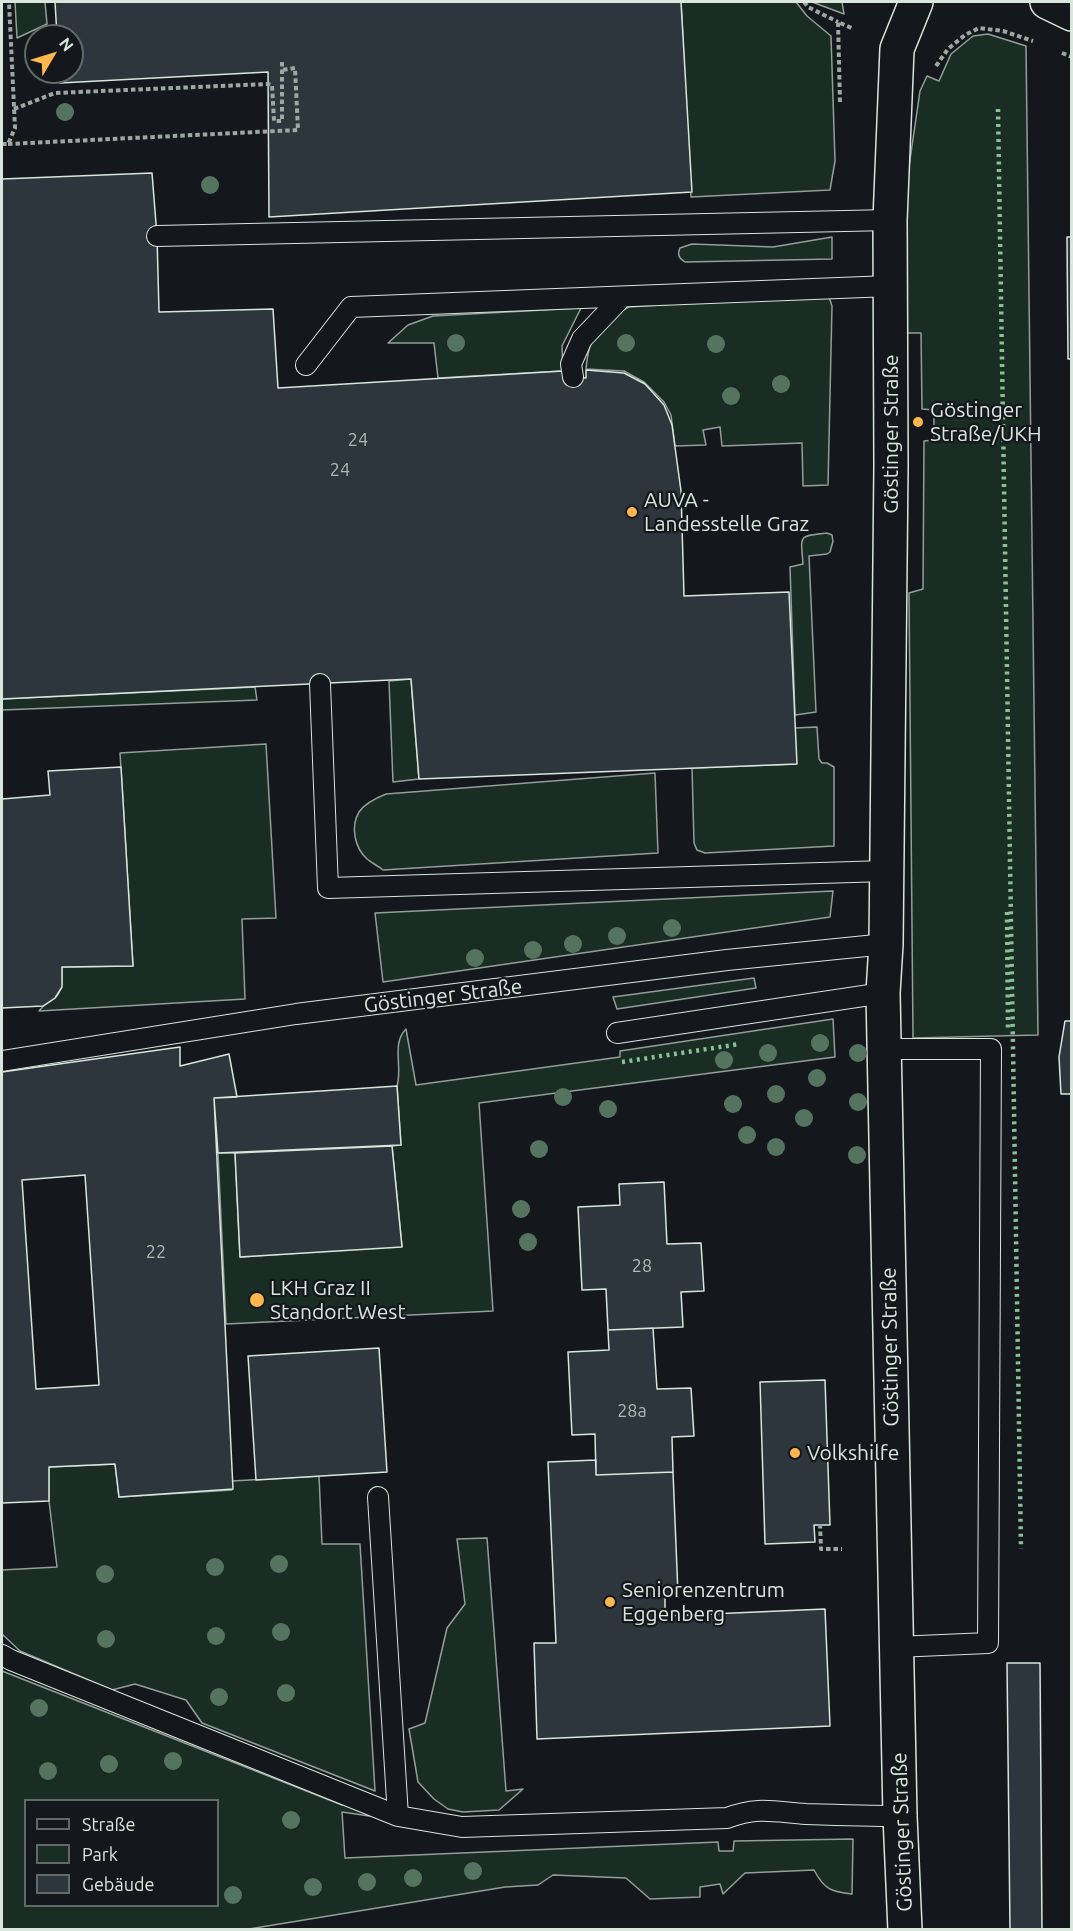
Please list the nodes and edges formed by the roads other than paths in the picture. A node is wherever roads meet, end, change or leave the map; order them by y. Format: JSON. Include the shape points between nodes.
{"nodes":[{"id":1,"x":916,"y":2,"type":"edge"},
{"id":2,"x":1047,"y":2,"type":"edge"},
{"id":3,"x":1071,"y":14,"type":"edge"},
{"id":4,"x":891,"y":220,"type":"junction"},
{"id":5,"x":157,"y":236,"type":"dead end"},
{"id":6,"x":890,"y":286,"type":"junction"},
{"id":7,"x":622,"y":297,"type":"junction"},
{"id":8,"x":306,"y":365,"type":"dead end"},
{"id":9,"x":573,"y":377,"type":"dead end"},
{"id":10,"x":320,"y":684,"type":"dead end"},
{"id":11,"x":886,"y":871,"type":"junction"},
{"id":12,"x":886,"y":944,"type":"junction"},
{"id":13,"x":884,"y":993,"type":"junction"},
{"id":14,"x":617,"y":1033,"type":"dead end"},
{"id":15,"x":884,"y":1049,"type":"junction"},
{"id":16,"x":2,"y":1061,"type":"edge"},
{"id":17,"x":378,"y":1497,"type":"dead end"},
{"id":18,"x":896,"y":1647,"type":"junction"},
{"id":19,"x":2,"y":1655,"type":"edge"},
{"id":20,"x":398,"y":1816,"type":"junction"},
{"id":21,"x":900,"y":1816,"type":"junction"},
{"id":22,"x":905,"y":1929,"type":"edge"}],
"edges":[{"from":1,"to":4,"type":"street","name":"Göstinger Straße","via":[[897,49]]},
{"from":2,"to":3,"type":"street"},
{"from":4,"to":5,"type":"lane"},
{"from":4,"to":6,"type":"street","name":"Göstinger Straße"},
{"from":6,"to":7,"type":"lane"},
{"from":6,"to":11,"type":"street","name":"Göstinger Straße"},
{"from":7,"to":8,"type":"lane","via":[[351,307]]},
{"from":7,"to":9,"type":"lane","via":[[582,339],[571,364]]},
{"from":10,"to":11,"type":"lane","via":[[328,888]]},
{"from":11,"to":12,"type":"street","name":"Göstinger Straße"},
{"from":12,"to":13,"type":"street","name":"Göstinger Straße"},
{"from":12,"to":16,"type":"lane","name":"Göstinger Straße","via":[[296,1014]]},
{"from":13,"to":14,"type":"lane"},
{"from":13,"to":15,"type":"street","name":"Göstinger Straße"},
{"from":15,"to":18,"type":"street","name":"Göstinger Straße"},
{"from":15,"to":18,"type":"lane","via":[[991,1049],[988,1643]]},
{"from":17,"to":20,"type":"lane"},
{"from":18,"to":21,"type":"street","name":"Göstinger Straße"},
{"from":19,"to":20,"type":"lane"},
{"from":20,"to":21,"type":"lane","via":[[462,1827],[727,1818],[766,1809]]},
{"from":21,"to":22,"type":"street","name":"Göstinger Straße"}]}
